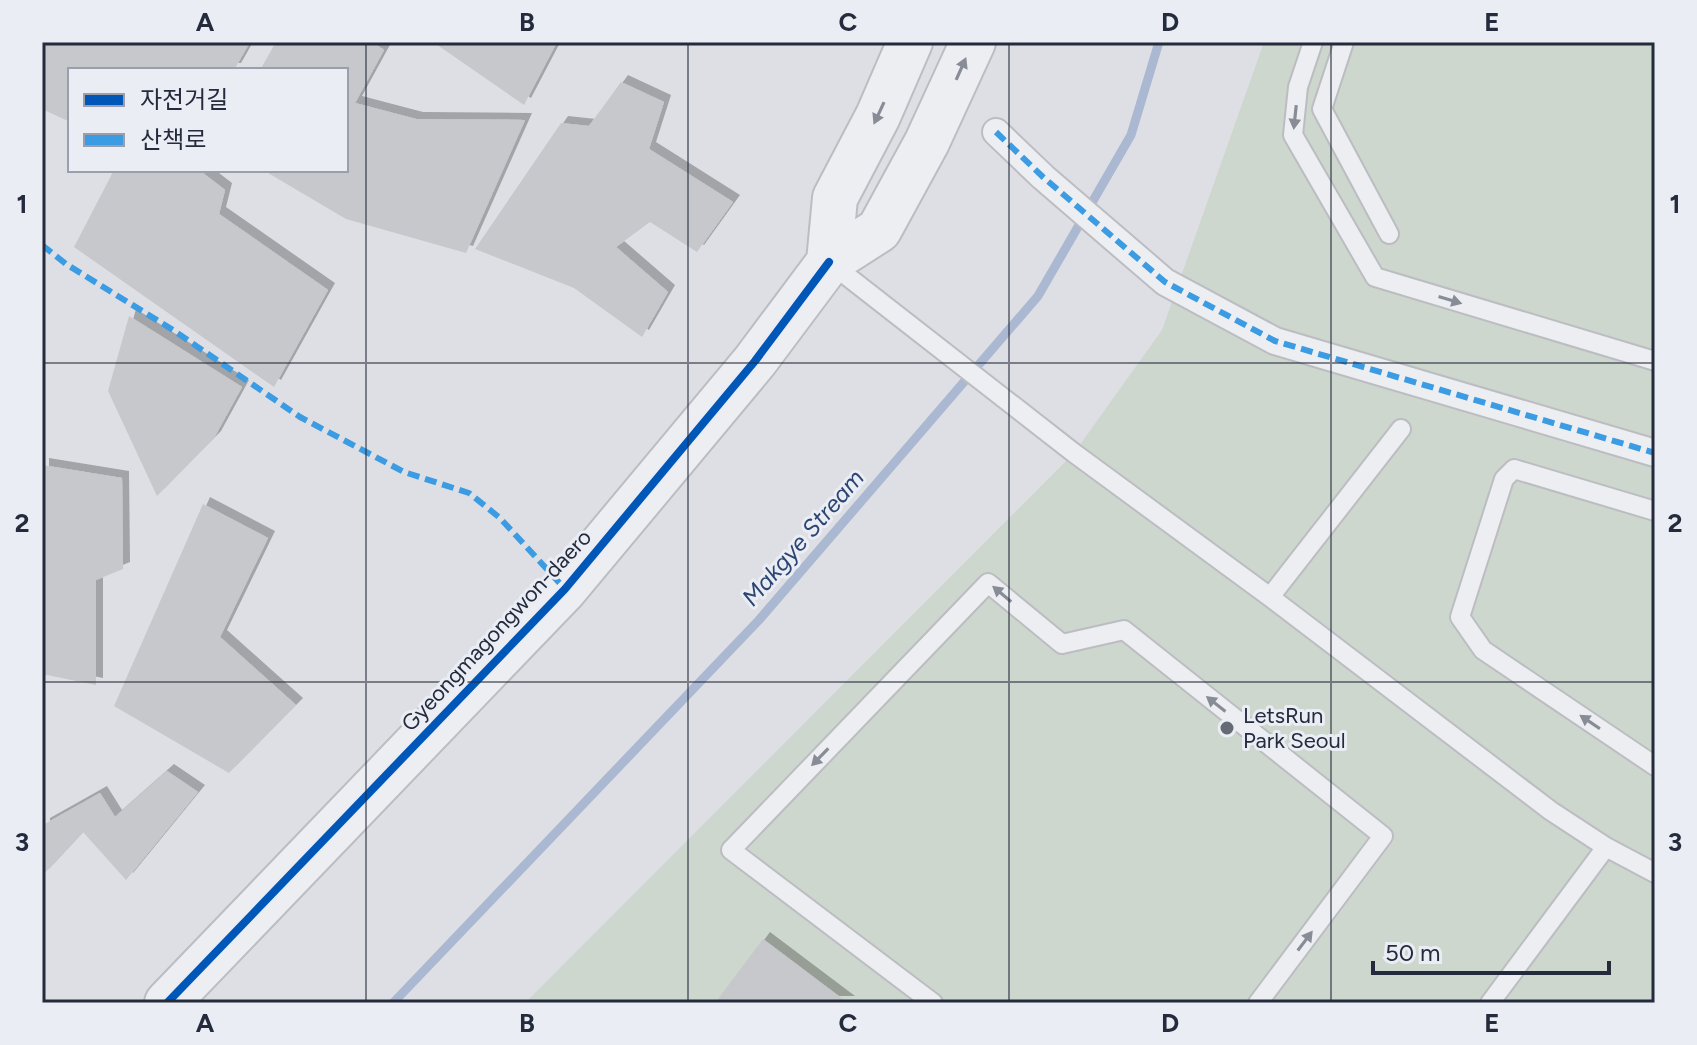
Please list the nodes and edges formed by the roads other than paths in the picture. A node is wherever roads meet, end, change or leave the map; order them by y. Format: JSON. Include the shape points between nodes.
{"nodes":[{"id":1,"x":910,"y":42,"type":"edge"},
{"id":2,"x":973,"y":42,"type":"edge"},
{"id":3,"x":1313,"y":42,"type":"edge"},
{"id":4,"x":1344,"y":42,"type":"edge"},
{"id":5,"x":996,"y":132,"type":"dead end"},
{"id":6,"x":1389,"y":234,"type":"dead end"},
{"id":7,"x":829,"y":262,"type":"junction"},
{"id":8,"x":1655,"y":361,"type":"edge"},
{"id":9,"x":1401,"y":429,"type":"dead end"},
{"id":10,"x":1655,"y":453,"type":"edge"},
{"id":11,"x":1655,"y":511,"type":"edge"},
{"id":12,"x":1270,"y":597,"type":"junction"},
{"id":13,"x":1655,"y":766,"type":"edge"},
{"id":14,"x":1606,"y":847,"type":"junction"},
{"id":15,"x":1655,"y":873,"type":"edge"},
{"id":16,"x":167,"y":1003,"type":"edge"},
{"id":17,"x":933,"y":1003,"type":"edge"},
{"id":18,"x":1258,"y":1003,"type":"edge"},
{"id":19,"x":1490,"y":1003,"type":"edge"}],
"edges":[{"from":1,"to":7,"type":"street","one_way":true,"via":[[835,198]]},
{"from":7,"to":2,"type":"street","name":"Gyeongmagongwon-daero","one_way":true,"via":[[879,230]]},
{"from":3,"to":8,"type":"lane","one_way":true,"via":[[1298,87],[1293,135],[1375,277]]},
{"from":4,"to":6,"type":"lane","via":[[1322,109]]},
{"from":5,"to":10,"type":"street","via":[[1165,282],[1275,341]]},
{"from":7,"to":12,"type":"lane"},
{"from":7,"to":16,"type":"street","name":"Gyeongmagongwon-daero","via":[[755,361],[565,589]]},
{"from":9,"to":12,"type":"lane"},
{"from":13,"to":11,"type":"lane","one_way":true,"via":[[1483,650],[1460,617],[1504,479],[1514,469]]},
{"from":12,"to":14,"type":"lane"},
{"from":14,"to":15,"type":"lane"},
{"from":14,"to":19,"type":"lane"},
{"from":18,"to":17,"type":"lane","one_way":true,"via":[[1383,836],[1124,630],[1062,644],[988,583],[731,850]]}]}
